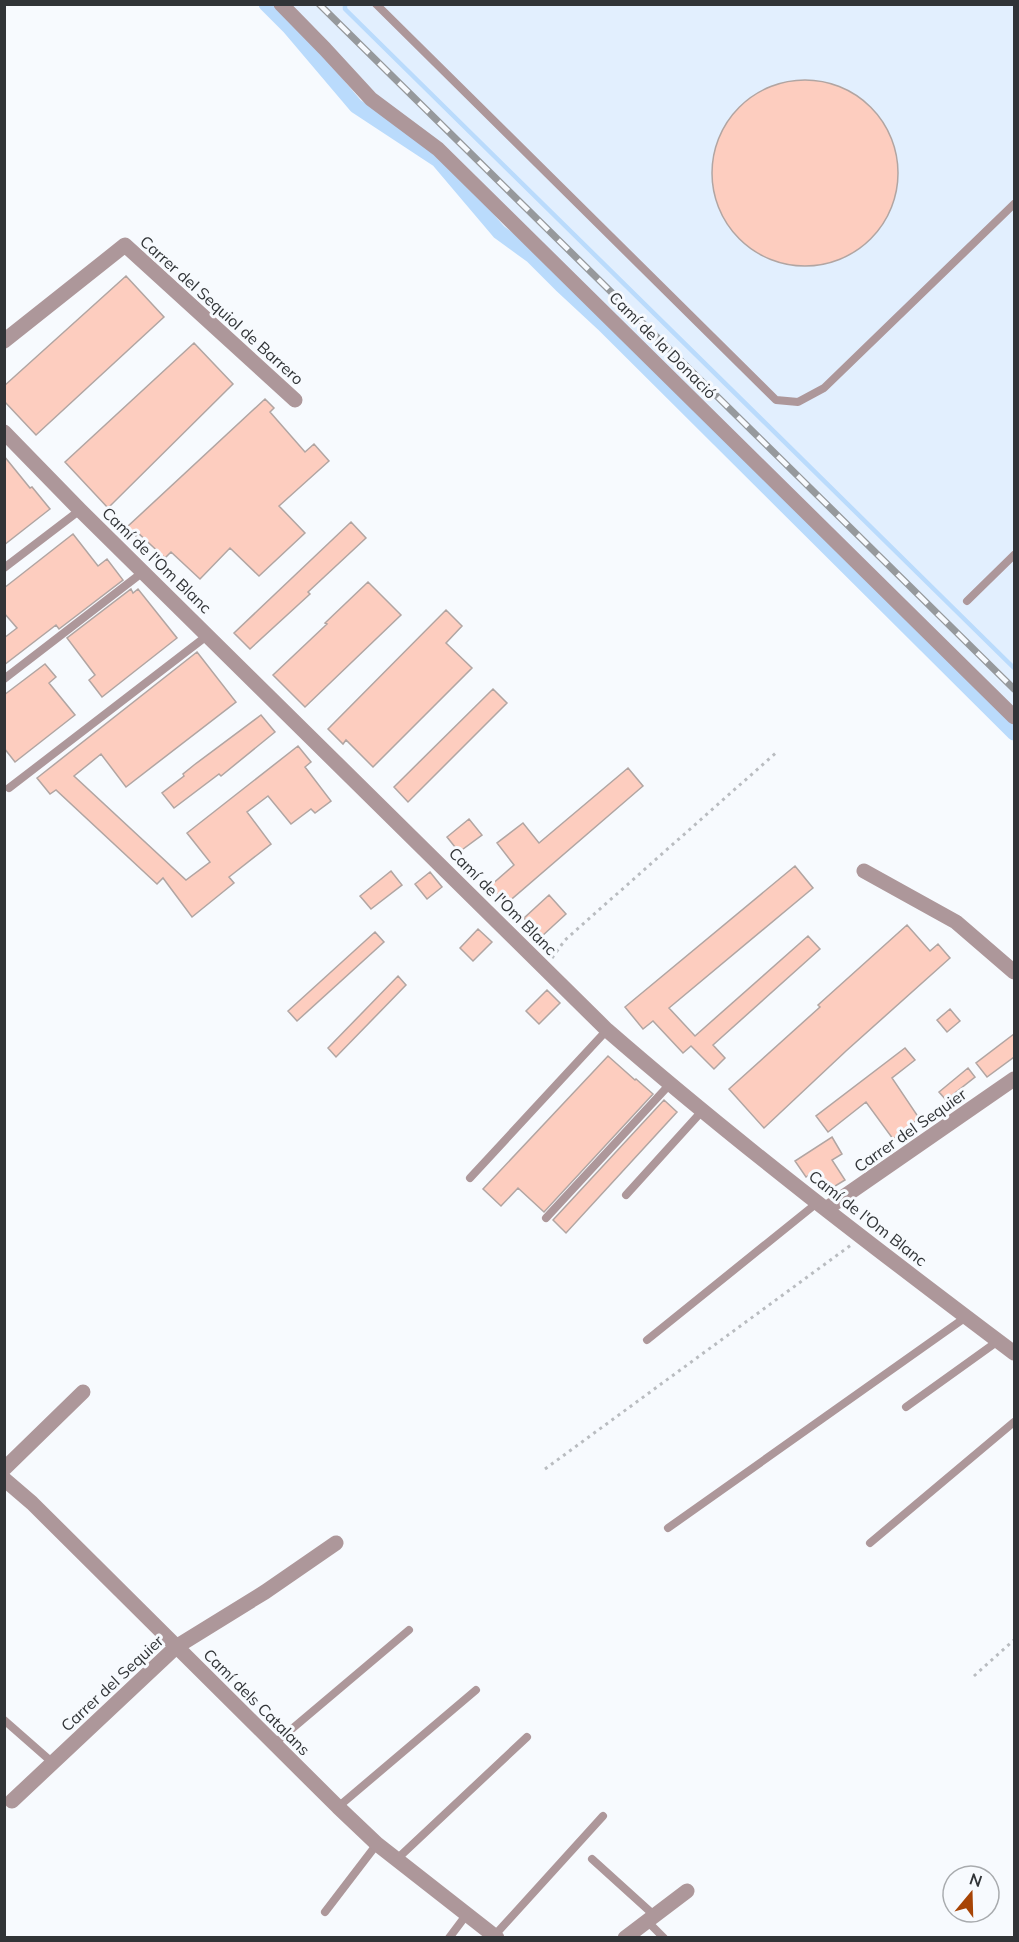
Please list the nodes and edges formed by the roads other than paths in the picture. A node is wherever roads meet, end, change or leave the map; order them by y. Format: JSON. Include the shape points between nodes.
{"nodes":[{"id":1,"x":281,"y":4,"type":"edge"},
{"id":2,"x":376,"y":4,"type":"edge"},
{"id":3,"x":1014,"y":204,"type":"edge"},
{"id":4,"x":4,"y":341,"type":"edge"},
{"id":5,"x":295,"y":400,"type":"dead end"},
{"id":6,"x":4,"y":432,"type":"edge"},
{"id":7,"x":80,"y":510,"type":"junction"},
{"id":8,"x":1014,"y":555,"type":"edge"},
{"id":9,"x":4,"y":567,"type":"edge"},
{"id":10,"x":143,"y":572,"type":"junction"},
{"id":11,"x":967,"y":601,"type":"dead end"},
{"id":12,"x":208,"y":635,"type":"junction"},
{"id":13,"x":4,"y":679,"type":"edge"},
{"id":14,"x":1014,"y":717,"type":"edge"},
{"id":15,"x":9,"y":788,"type":"dead end"},
{"id":16,"x":864,"y":871,"type":"dead end"},
{"id":17,"x":1014,"y":972,"type":"edge"},
{"id":18,"x":607,"y":1029,"type":"junction"},
{"id":19,"x":1014,"y":1079,"type":"edge"},
{"id":20,"x":670,"y":1084,"type":"junction"},
{"id":21,"x":703,"y":1110,"type":"junction"},
{"id":22,"x":470,"y":1178,"type":"dead end"},
{"id":23,"x":626,"y":1195,"type":"dead end"},
{"id":24,"x":822,"y":1206,"type":"junction"},
{"id":25,"x":546,"y":1218,"type":"dead end"},
{"id":26,"x":966,"y":1317,"type":"junction"},
{"id":27,"x":647,"y":1340,"type":"dead end"},
{"id":28,"x":998,"y":1341,"type":"junction"},
{"id":29,"x":1014,"y":1353,"type":"edge"},
{"id":30,"x":83,"y":1392,"type":"dead end"},
{"id":31,"x":906,"y":1407,"type":"dead end"},
{"id":32,"x":1014,"y":1422,"type":"edge"},
{"id":33,"x":4,"y":1469,"type":"edge"},
{"id":34,"x":4,"y":1479,"type":"edge"},
{"id":35,"x":668,"y":1528,"type":"dead end"},
{"id":36,"x":336,"y":1542,"type":"dead end"},
{"id":37,"x":870,"y":1543,"type":"dead end"},
{"id":38,"x":409,"y":1630,"type":"dead end"},
{"id":39,"x":176,"y":1647,"type":"junction"},
{"id":40,"x":476,"y":1690,"type":"dead end"},
{"id":41,"x":4,"y":1720,"type":"edge"},
{"id":42,"x":527,"y":1737,"type":"dead end"},
{"id":43,"x":274,"y":1744,"type":"junction"},
{"id":44,"x":53,"y":1763,"type":"junction"},
{"id":45,"x":12,"y":1801,"type":"dead end"},
{"id":46,"x":338,"y":1807,"type":"junction"},
{"id":47,"x":603,"y":1816,"type":"dead end"},
{"id":48,"x":377,"y":1844,"type":"junction"},
{"id":49,"x":592,"y":1858,"type":"dead end"},
{"id":50,"x":397,"y":1859,"type":"junction"},
{"id":51,"x":687,"y":1891,"type":"dead end"},
{"id":52,"x":325,"y":1912,"type":"dead end"},
{"id":53,"x":467,"y":1914,"type":"junction"},
{"id":54,"x":651,"y":1918,"type":"junction"},
{"id":55,"x":495,"y":1937,"type":"edge"},
{"id":56,"x":449,"y":1938,"type":"edge"},
{"id":57,"x":625,"y":1938,"type":"edge"},
{"id":58,"x":664,"y":1938,"type":"edge"}],
"edges":[{"from":1,"to":14,"type":"street","name":"Camí de la Donació","via":[[371,99],[438,149]]},
{"from":2,"to":3,"type":"lane","via":[[776,400],[798,402],[825,388]]},
{"from":4,"to":5,"type":"street","name":"Carrer del Sequiol de Barrero","via":[[125,245]]},
{"from":6,"to":7,"type":"street","name":"Camí de l'Om Blanc"},
{"from":7,"to":9,"type":"lane"},
{"from":7,"to":10,"type":"street","name":"Camí de l'Om Blanc"},
{"from":8,"to":11,"type":"lane"},
{"from":10,"to":12,"type":"street","name":"Camí de l'Om Blanc"},
{"from":10,"to":13,"type":"lane"},
{"from":12,"to":15,"type":"lane"},
{"from":12,"to":18,"type":"street","name":"Camí de l'Om Blanc"},
{"from":16,"to":17,"type":"street","via":[[956,922]]},
{"from":18,"to":20,"type":"street","name":"Camí de l'Om Blanc"},
{"from":18,"to":22,"type":"lane"},
{"from":19,"to":24,"type":"street","name":"Carrer del Sequier"},
{"from":20,"to":21,"type":"street","name":"Camí de l'Om Blanc"},
{"from":20,"to":25,"type":"lane"},
{"from":21,"to":23,"type":"lane"},
{"from":21,"to":24,"type":"street","name":"Camí de l'Om Blanc"},
{"from":24,"to":26,"type":"street","name":"Camí de l'Om Blanc"},
{"from":24,"to":27,"type":"lane"},
{"from":26,"to":28,"type":"street","name":"Camí de l'Om Blanc"},
{"from":26,"to":35,"type":"lane"},
{"from":28,"to":29,"type":"street","name":"Camí de l'Om Blanc"},
{"from":28,"to":31,"type":"lane"},
{"from":30,"to":33,"type":"street"},
{"from":32,"to":37,"type":"lane"},
{"from":34,"to":39,"type":"street","name":"Camí dels Catalans"},
{"from":36,"to":39,"type":"street","name":"Carrer del Sequier","via":[[265,1593]]},
{"from":38,"to":43,"type":"lane"},
{"from":39,"to":43,"type":"street","name":"Camí dels Catalans"},
{"from":39,"to":44,"type":"street","name":"Carrer del Sequier"},
{"from":40,"to":46,"type":"lane"},
{"from":41,"to":44,"type":"lane"},
{"from":42,"to":50,"type":"lane"},
{"from":43,"to":46,"type":"street","name":"Camí dels Catalans"},
{"from":44,"to":45,"type":"street","name":"Carrer del Sequier"},
{"from":46,"to":48,"type":"street","name":"Camí dels Catalans"},
{"from":47,"to":55,"type":"lane"},
{"from":48,"to":50,"type":"street","name":"Camí dels Catalans"},
{"from":48,"to":52,"type":"lane"},
{"from":49,"to":54,"type":"lane"},
{"from":50,"to":53,"type":"street","name":"Camí dels Catalans"},
{"from":51,"to":54,"type":"street"},
{"from":53,"to":55,"type":"street","name":"Camí dels Catalans"},
{"from":53,"to":56,"type":"lane"},
{"from":54,"to":57,"type":"street"},
{"from":54,"to":58,"type":"lane"}]}
